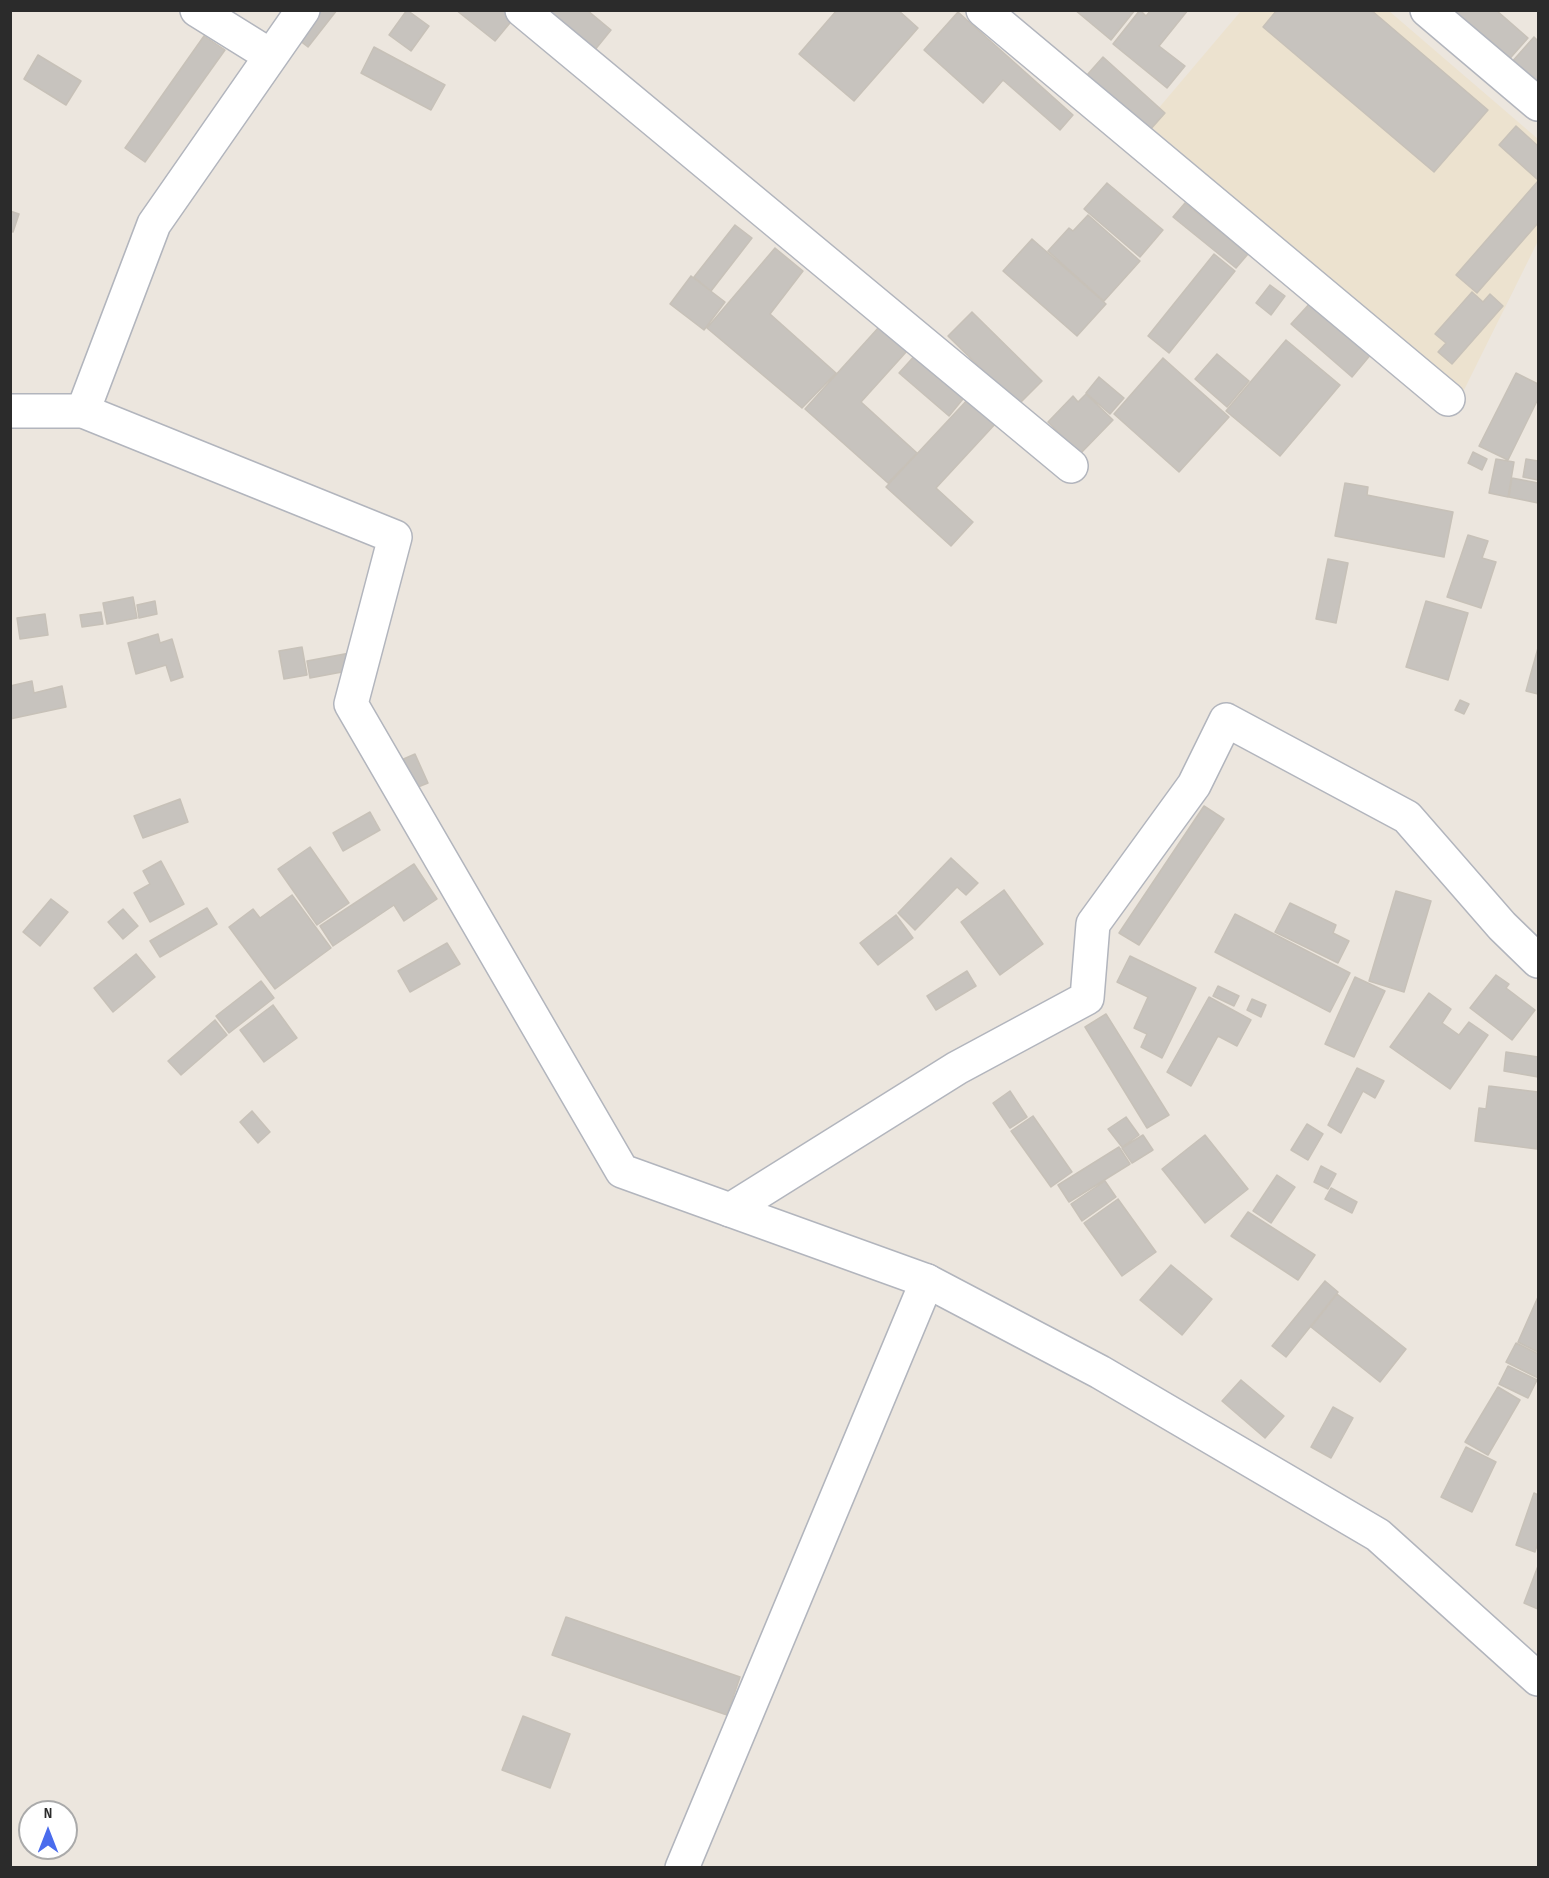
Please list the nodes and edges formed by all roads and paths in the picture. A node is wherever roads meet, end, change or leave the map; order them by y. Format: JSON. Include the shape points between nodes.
{"nodes":[{"id":1,"x":197,"y":10,"type":"edge"},
{"id":2,"x":303,"y":10,"type":"edge"},
{"id":3,"x":522,"y":10,"type":"edge"},
{"id":4,"x":983,"y":10,"type":"edge"},
{"id":5,"x":1427,"y":10,"type":"edge"},
{"id":6,"x":271,"y":56,"type":"junction"},
{"id":7,"x":1539,"y":104,"type":"edge"},
{"id":8,"x":1448,"y":399,"type":"dead end"},
{"id":9,"x":10,"y":411,"type":"edge"},
{"id":10,"x":83,"y":411,"type":"junction"},
{"id":11,"x":1071,"y":466,"type":"dead end"},
{"id":12,"x":1539,"y":961,"type":"edge"},
{"id":13,"x":730,"y":1210,"type":"junction"},
{"id":14,"x":927,"y":1281,"type":"junction"},
{"id":15,"x":1539,"y":1679,"type":"edge"},
{"id":16,"x":682,"y":1868,"type":"edge"}],
"edges":[{"from":1,"to":6,"type":"street"},
{"from":2,"to":6,"type":"street"},
{"from":3,"to":11,"type":"street"},
{"from":4,"to":8,"type":"street"},
{"from":5,"to":7,"type":"street"},
{"from":6,"to":10,"type":"street","via":[[154,224]]},
{"from":9,"to":10,"type":"street"},
{"from":10,"to":13,"type":"street","via":[[395,537],[351,704],[622,1171]]},
{"from":12,"to":13,"type":"street","via":[[1502,927],[1407,817],[1226,720],[1194,785],[1093,924],[1087,998],[957,1068]]},
{"from":13,"to":14,"type":"street"},
{"from":14,"to":15,"type":"street","via":[[1100,1372],[1378,1535]]},
{"from":14,"to":16,"type":"street"}]}
